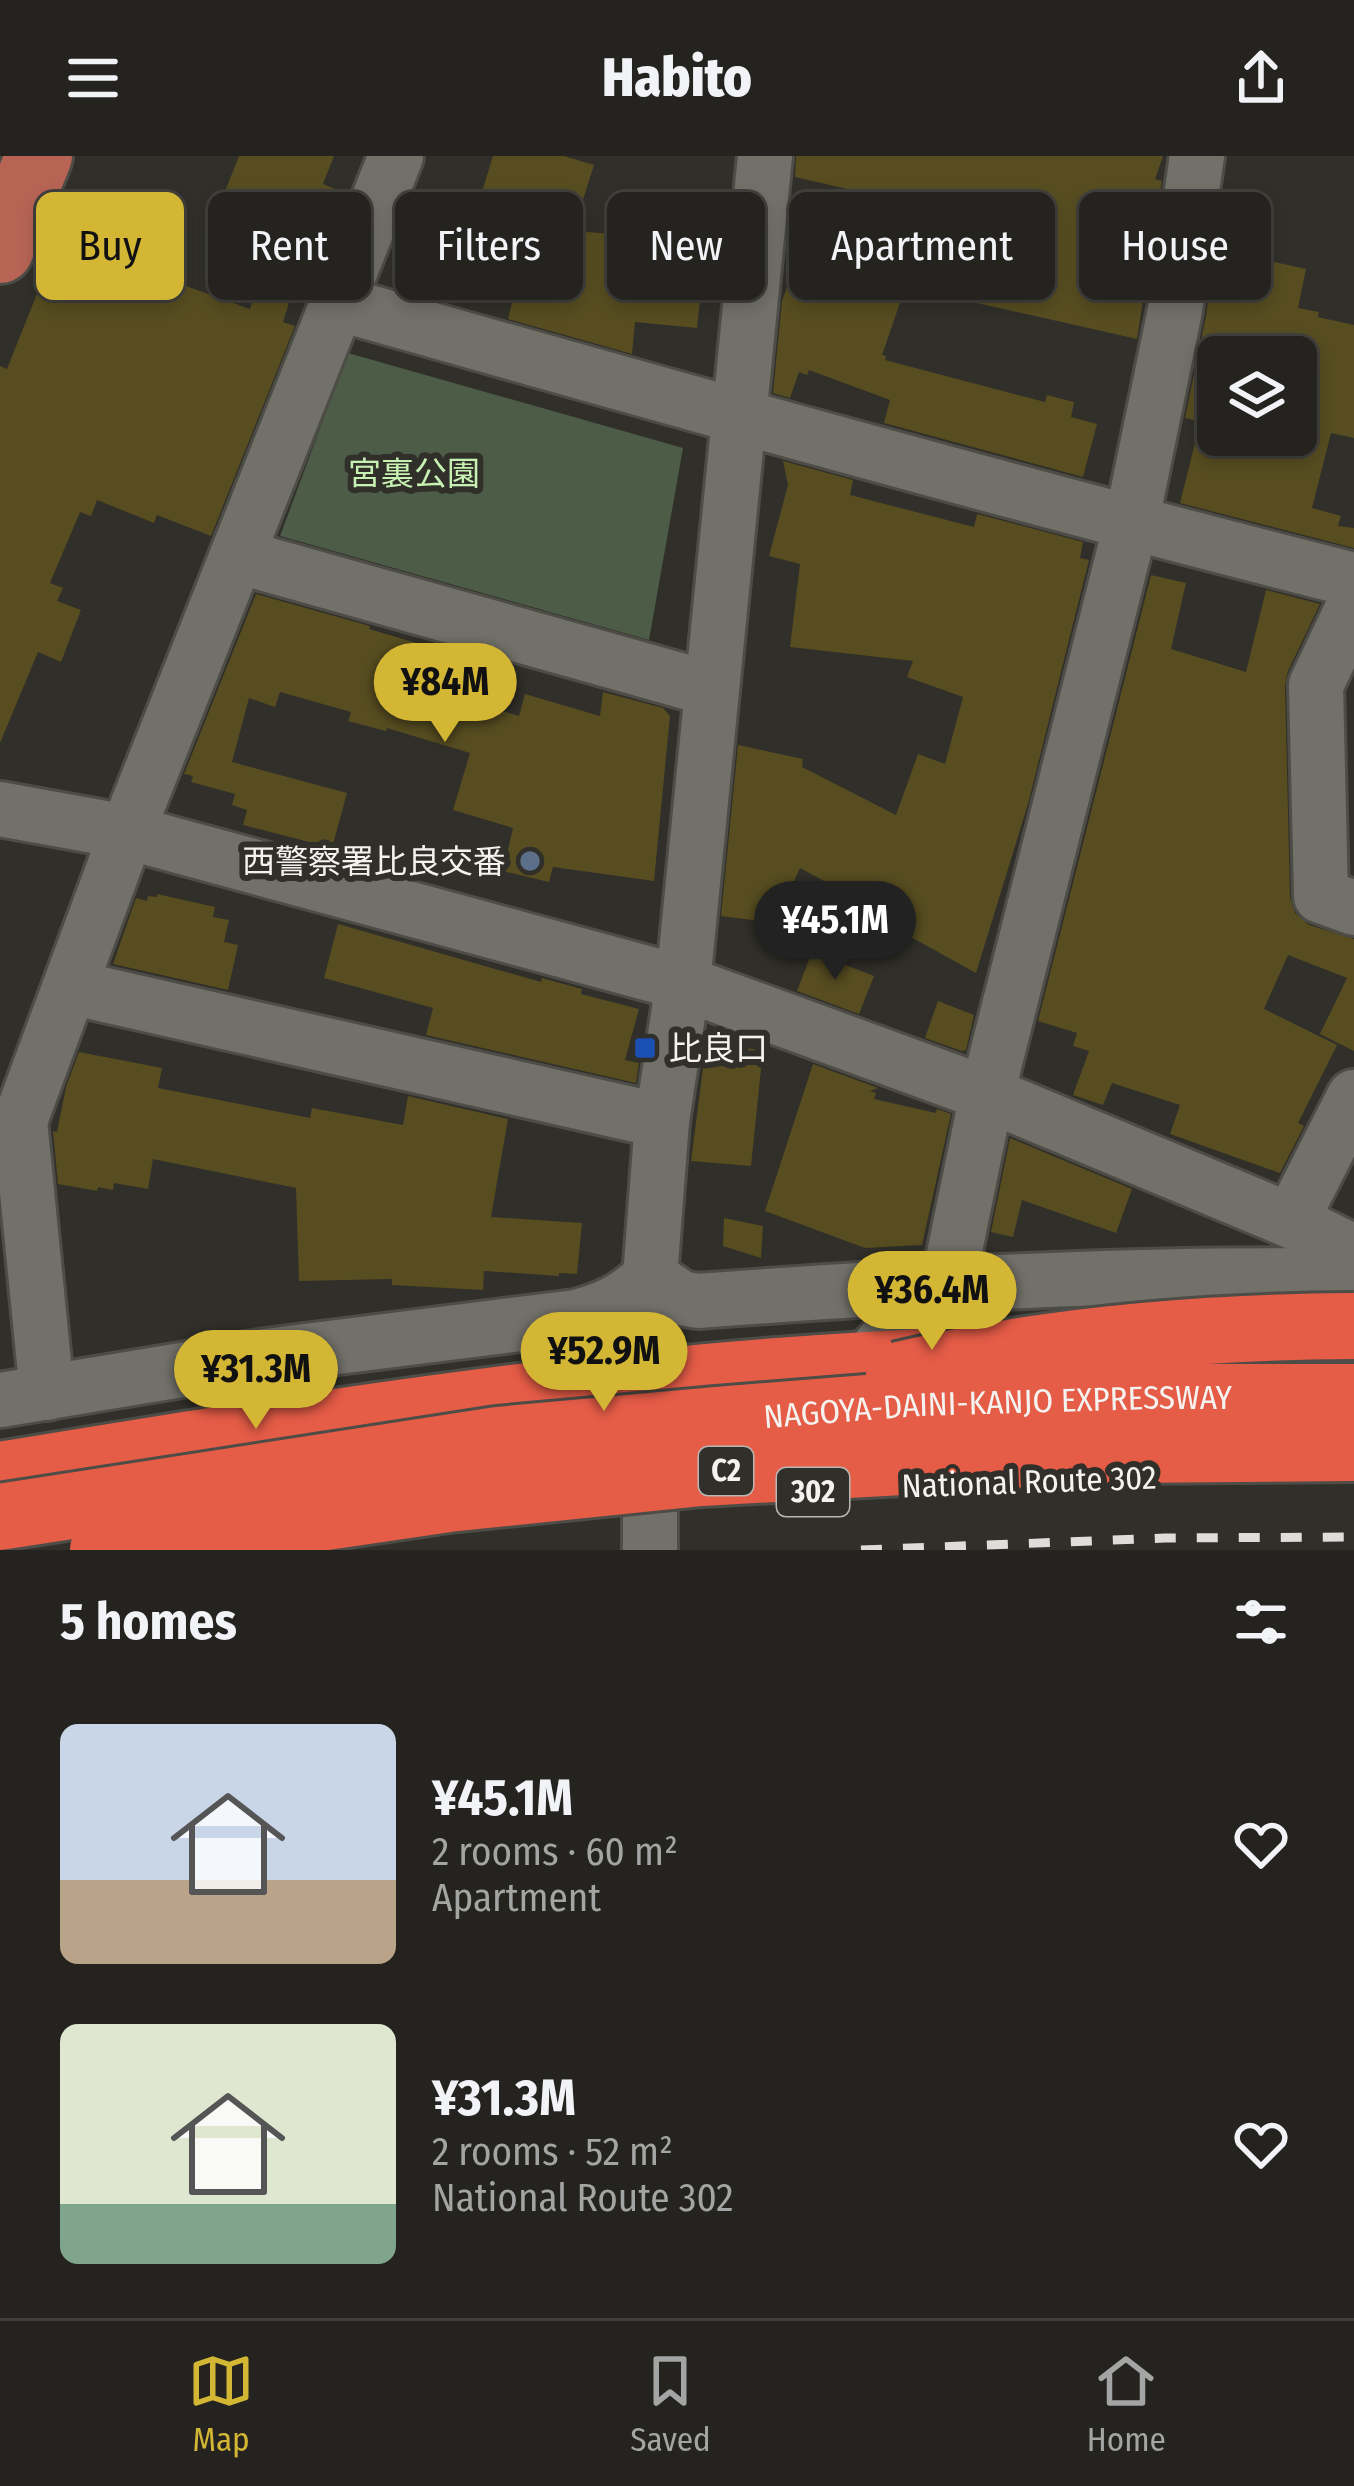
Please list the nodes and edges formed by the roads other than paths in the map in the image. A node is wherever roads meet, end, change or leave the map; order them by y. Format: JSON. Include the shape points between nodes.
{"nodes":[{"id":1,"x":38,"y":156,"type":"edge"},
{"id":2,"x":396,"y":156,"type":"edge"},
{"id":3,"x":765,"y":156,"type":"edge"},
{"id":4,"x":1197,"y":156,"type":"edge"},
{"id":5,"x":0,"y":250,"type":"edge"},
{"id":6,"x":337,"y":303,"type":"junction"},
{"id":7,"x":738,"y":417,"type":"junction"},
{"id":8,"x":1131,"y":524,"type":"junction"},
{"id":9,"x":237,"y":556,"type":"junction"},
{"id":10,"x":1354,"y":580,"type":"edge"},
{"id":11,"x":1354,"y":605,"type":"edge"},
{"id":12,"x":712,"y":689,"type":"junction"},
{"id":13,"x":0,"y":809,"type":"edge"},
{"id":14,"x":127,"y":832,"type":"junction"},
{"id":15,"x":1354,"y":908,"type":"edge"},
{"id":16,"x":683,"y":983,"type":"junction"},
{"id":17,"x":70,"y":987,"type":"junction"},
{"id":18,"x":987,"y":1094,"type":"junction"},
{"id":19,"x":1354,"y":1096,"type":"edge"},
{"id":20,"x":662,"y":1121,"type":"junction"},
{"id":21,"x":1291,"y":1221,"type":"junction"},
{"id":22,"x":1354,"y":1252,"type":"edge"},
{"id":23,"x":1354,"y":1276,"type":"edge"},
{"id":24,"x":650,"y":1277,"type":"junction"},
{"id":25,"x":948,"y":1284,"type":"junction"},
{"id":26,"x":1354,"y":1326,"type":"edge"},
{"id":27,"x":1354,"y":1355,"type":"edge"},
{"id":28,"x":866,"y":1364,"type":"junction"},
{"id":29,"x":207,"y":1366,"type":"junction"},
{"id":30,"x":649,"y":1383,"type":"junction"},
{"id":31,"x":23,"y":1396,"type":"edge"},
{"id":32,"x":1354,"y":1397,"type":"edge"},
{"id":33,"x":715,"y":1420,"type":"junction"},
{"id":34,"x":331,"y":1421,"type":"junction"},
{"id":35,"x":1354,"y":1448,"type":"edge"},
{"id":36,"x":0,"y":1475,"type":"edge"},
{"id":37,"x":1354,"y":1475,"type":"edge"},
{"id":38,"x":0,"y":1517,"type":"edge"},
{"id":39,"x":650,"y":1527,"type":"edge"},
{"id":40,"x":103,"y":1550,"type":"edge"},
{"id":41,"x":275,"y":1550,"type":"edge"}],
"edges":[{"from":1,"to":5,"type":"main road"},
{"from":2,"to":6,"type":"street"},
{"from":3,"to":7,"type":"street"},
{"from":4,"to":8,"type":"street"},
{"from":6,"to":7,"type":"street"},
{"from":6,"to":9,"type":"street"},
{"from":7,"to":8,"type":"street"},
{"from":7,"to":12,"type":"street"},
{"from":8,"to":10,"type":"street"},
{"from":8,"to":18,"type":"street"},
{"from":9,"to":12,"type":"street"},
{"from":9,"to":14,"type":"street"},
{"from":11,"to":15,"type":"street","via":[[1316,685],[1321,896]]},
{"from":12,"to":16,"type":"street"},
{"from":13,"to":14,"type":"street"},
{"from":14,"to":16,"type":"street"},
{"from":14,"to":17,"type":"street"},
{"from":16,"to":18,"type":"street"},
{"from":16,"to":20,"type":"street"},
{"from":17,"to":20,"type":"street"},
{"from":17,"to":31,"type":"street","via":[[20,1120]]},
{"from":18,"to":21,"type":"street"},
{"from":18,"to":25,"type":"street"},
{"from":19,"to":21,"type":"street"},
{"from":20,"to":24,"type":"street"},
{"from":21,"to":22,"type":"street"},
{"from":23,"to":25,"type":"street"},
{"from":24,"to":25,"type":"street","via":[[698,1301]]},
{"from":24,"to":29,"type":"street","via":[[629,1297],[577,1317]]},
{"from":24,"to":30,"type":"street"},
{"from":25,"to":28,"type":"street","via":[[906,1313]]},
{"from":26,"to":33,"type":"highway","bridge":true,"via":[[1043,1345]]},
{"from":27,"to":28,"type":"highway"},
{"from":28,"to":30,"type":"highway"},
{"from":29,"to":31,"type":"street"},
{"from":29,"to":34,"type":"street","via":[[232,1370]]},
{"from":30,"to":34,"type":"highway"},
{"from":30,"to":39,"type":"street"},
{"from":32,"to":33,"type":"highway","name":"NAGOYA-DAINI-KANJO EXPRESSWAY","number":"C2","bridge":true,"via":[[918,1404]]},
{"from":33,"to":38,"type":"highway","name":"NAGOYA-DAINI-KANJO EXPRESSWAY","number":"C2","bridge":true,"via":[[497,1440]]},
{"from":34,"to":36,"type":"highway"},
{"from":35,"to":40,"type":"highway","name":"NAGOYA-DAINI-KANJO EXPRESSWAY","number":"C2","bridge":true,"via":[[1120,1450],[701,1473],[448,1499]]},
{"from":37,"to":39,"type":"highway","name":"National Route 302","number":"302","via":[[883,1487]]},
{"from":39,"to":41,"type":"highway","name":"National Route 302","number":"302","via":[[506,1519]]}]}
